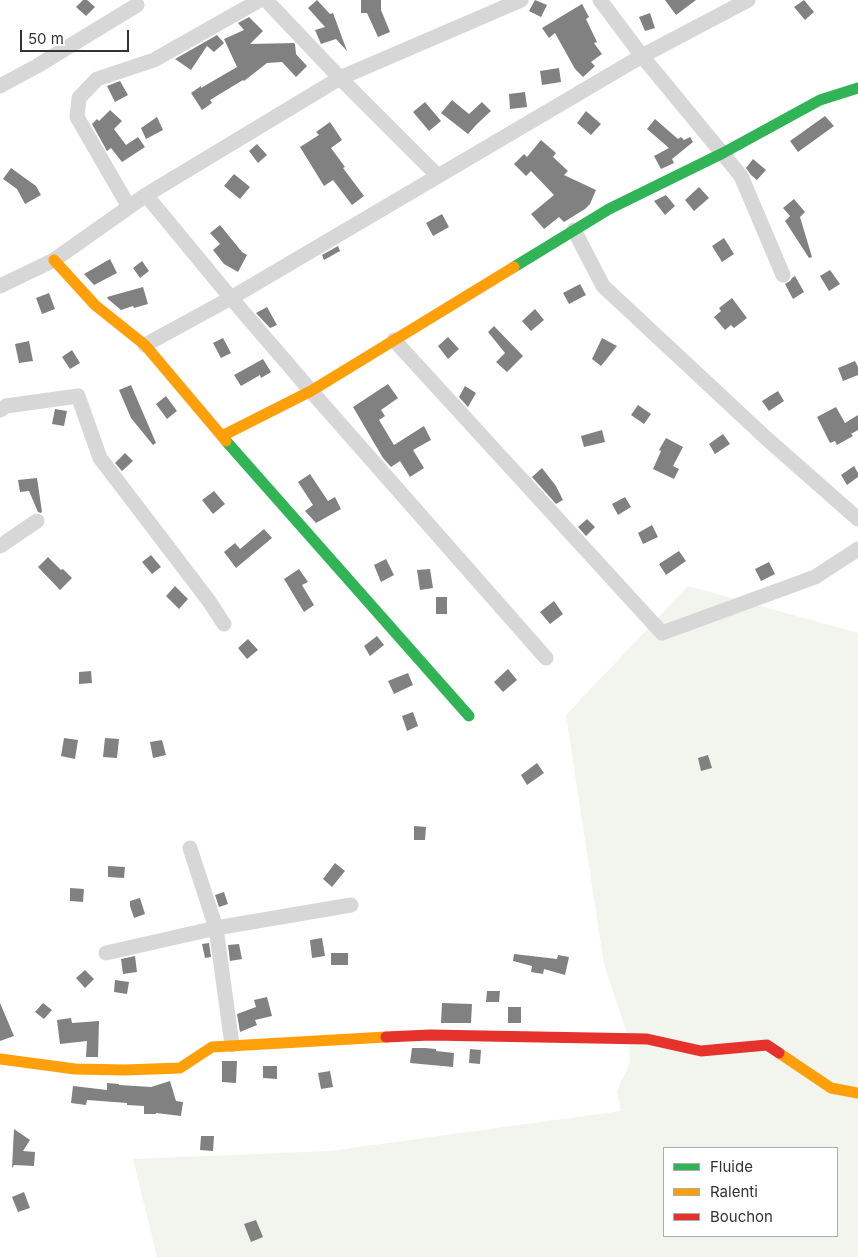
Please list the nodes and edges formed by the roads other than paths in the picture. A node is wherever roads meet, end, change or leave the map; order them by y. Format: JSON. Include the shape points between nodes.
{"nodes":[{"id":1,"x":260,"y":0,"type":"edge"},
{"id":2,"x":266,"y":0,"type":"edge"},
{"id":3,"x":521,"y":0,"type":"edge"},
{"id":4,"x":600,"y":0,"type":"edge"},
{"id":5,"x":748,"y":0,"type":"edge"},
{"id":6,"x":137,"y":5,"type":"dead end"},
{"id":7,"x":642,"y":56,"type":"junction"},
{"id":8,"x":340,"y":78,"type":"junction"},
{"id":9,"x":0,"y":86,"type":"edge"},
{"id":10,"x":858,"y":88,"type":"edge"},
{"id":11,"x":723,"y":153,"type":"junction"},
{"id":12,"x":438,"y":176,"type":"junction"},
{"id":13,"x":146,"y":195,"type":"junction"},
{"id":14,"x":129,"y":207,"type":"junction"},
{"id":15,"x":574,"y":230,"type":"junction"},
{"id":16,"x":54,"y":260,"type":"junction"},
{"id":17,"x":783,"y":275,"type":"dead end"},
{"id":18,"x":0,"y":286,"type":"edge"},
{"id":19,"x":232,"y":298,"type":"junction"},
{"id":20,"x":394,"y":340,"type":"junction"},
{"id":21,"x":145,"y":345,"type":"junction"},
{"id":22,"x":311,"y":391,"type":"junction"},
{"id":23,"x":0,"y":410,"type":"edge"},
{"id":24,"x":222,"y":436,"type":"junction"},
{"id":25,"x":858,"y":519,"type":"edge"},
{"id":26,"x":37,"y":521,"type":"dead end"},
{"id":27,"x":0,"y":546,"type":"edge"},
{"id":28,"x":858,"y":550,"type":"edge"},
{"id":29,"x":224,"y":624,"type":"dead end"},
{"id":30,"x":546,"y":658,"type":"dead end"},
{"id":31,"x":469,"y":716,"type":"dead end"},
{"id":32,"x":190,"y":848,"type":"dead end"},
{"id":33,"x":351,"y":905,"type":"dead end"},
{"id":34,"x":216,"y":928,"type":"junction"},
{"id":35,"x":106,"y":953,"type":"dead end"},
{"id":36,"x":232,"y":1045,"type":"junction"},
{"id":37,"x":0,"y":1059,"type":"edge"},
{"id":38,"x":858,"y":1093,"type":"edge"}],
"edges":[{"from":1,"to":14,"type":"street","via":[[154,60],[97,79],[79,98],[77,117]]},
{"from":2,"to":8,"type":"street"},
{"from":3,"to":8,"type":"street"},
{"from":4,"to":7,"type":"street"},
{"from":5,"to":7,"type":"street"},
{"from":6,"to":9,"type":"street"},
{"from":7,"to":11,"type":"street"},
{"from":7,"to":12,"type":"street"},
{"from":8,"to":12,"type":"street"},
{"from":8,"to":13,"type":"street"},
{"from":10,"to":11,"type":"street","via":[[820,100]]},
{"from":11,"to":15,"type":"street","via":[[608,209]]},
{"from":11,"to":17,"type":"street","via":[[741,176]]},
{"from":12,"to":19,"type":"street"},
{"from":13,"to":14,"type":"street"},
{"from":13,"to":19,"type":"street"},
{"from":14,"to":16,"type":"street"},
{"from":15,"to":20,"type":"street"},
{"from":15,"to":25,"type":"street","via":[[603,286]]},
{"from":16,"to":18,"type":"street"},
{"from":16,"to":21,"type":"street","via":[[95,305]]},
{"from":19,"to":21,"type":"street"},
{"from":19,"to":22,"type":"street"},
{"from":20,"to":22,"type":"street"},
{"from":20,"to":28,"type":"street","via":[[662,634],[815,576]]},
{"from":21,"to":24,"type":"street"},
{"from":22,"to":24,"type":"street"},
{"from":22,"to":30,"type":"street"},
{"from":23,"to":29,"type":"street","via":[[6,406],[78,396],[100,458]]},
{"from":24,"to":31,"type":"street"},
{"from":26,"to":27,"type":"street"},
{"from":32,"to":34,"type":"street"},
{"from":33,"to":34,"type":"street"},
{"from":34,"to":35,"type":"street"},
{"from":34,"to":36,"type":"street"},
{"from":36,"to":37,"type":"street","via":[[212,1047],[180,1068],[75,1069]]},
{"from":36,"to":38,"type":"street","via":[[430,1036],[647,1040],[701,1051],[767,1045],[831,1088]]}]}
